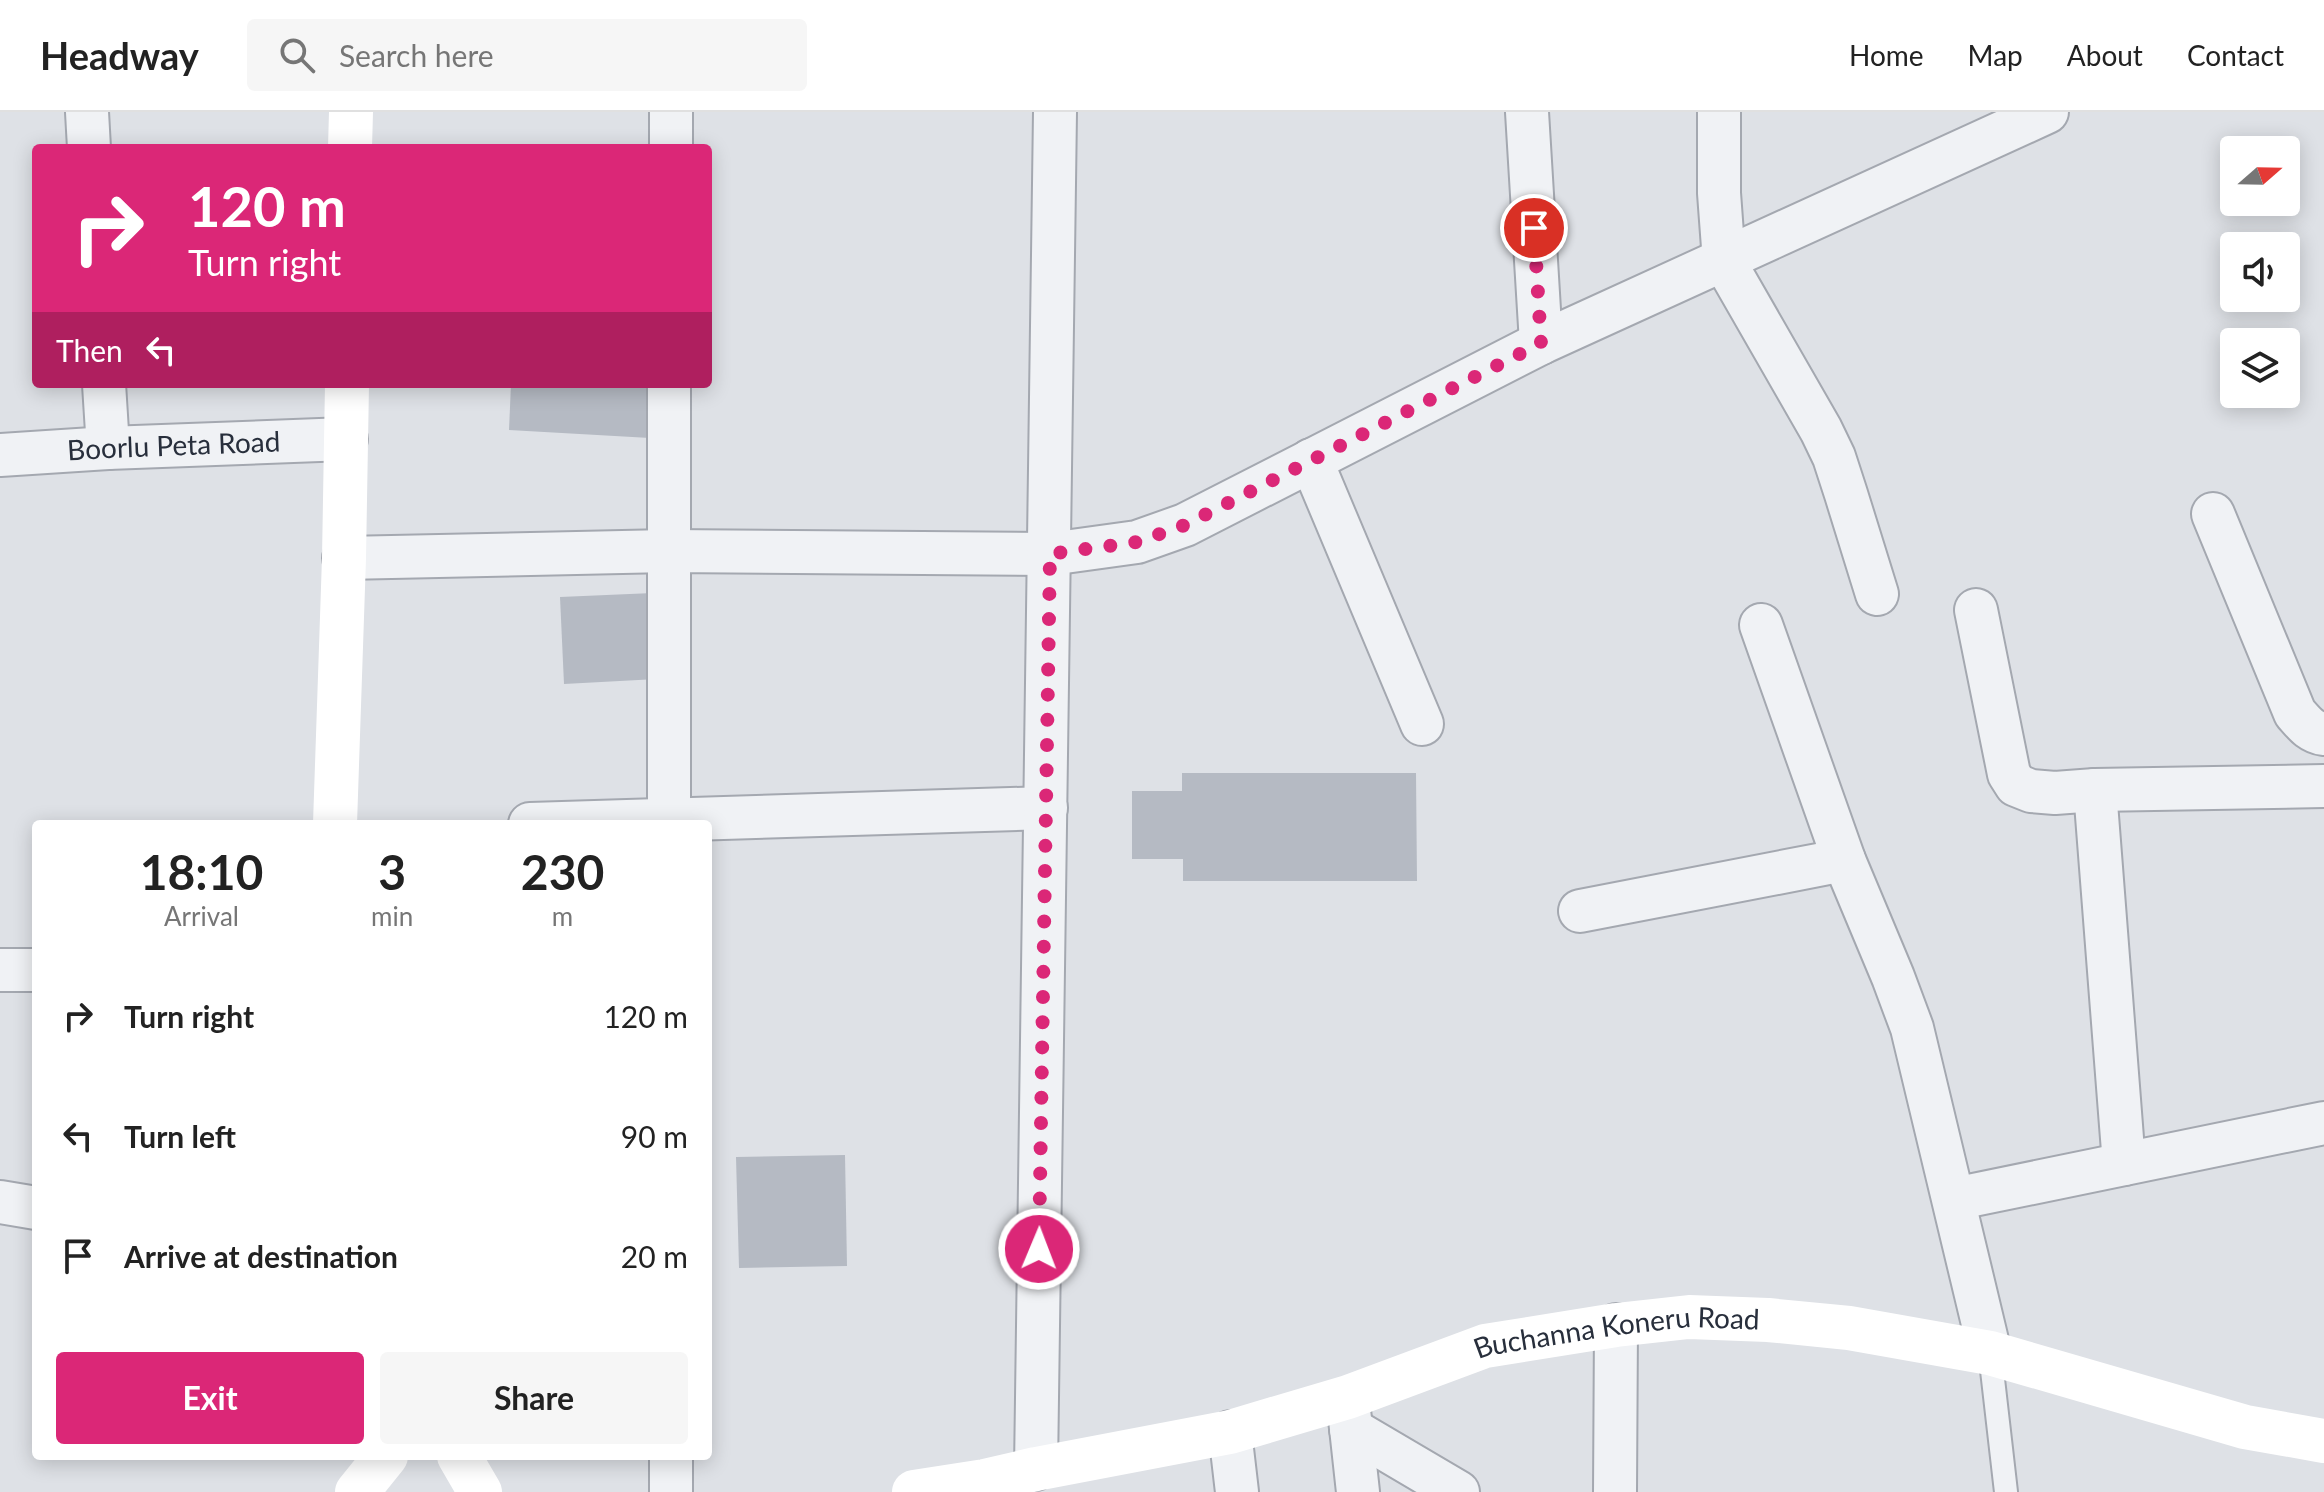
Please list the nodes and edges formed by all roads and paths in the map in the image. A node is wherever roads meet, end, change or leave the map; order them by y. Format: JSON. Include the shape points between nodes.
{"nodes":[{"id":1,"x":87,"y":112,"type":"edge"},
{"id":2,"x":351,"y":112,"type":"edge"},
{"id":3,"x":671,"y":112,"type":"edge"},
{"id":4,"x":1055,"y":112,"type":"edge"},
{"id":5,"x":1527,"y":112,"type":"edge"},
{"id":6,"x":1719,"y":112,"type":"edge"},
{"id":7,"x":2047,"y":112,"type":"edge"},
{"id":8,"x":1999,"y":122,"type":"edge"},
{"id":9,"x":89,"y":144,"type":"edge"},
{"id":10,"x":350,"y":144,"type":"edge"},
{"id":11,"x":671,"y":144,"type":"edge"},
{"id":12,"x":1724,"y":261,"type":"junction"},
{"id":13,"x":1541,"y":343,"type":"junction"},
{"id":14,"x":104,"y":388,"type":"edge"},
{"id":15,"x":347,"y":388,"type":"edge"},
{"id":16,"x":669,"y":388,"type":"edge"},
{"id":17,"x":346,"y":439,"type":"junction"},
{"id":18,"x":108,"y":448,"type":"junction"},
{"id":19,"x":0,"y":455,"type":"edge"},
{"id":20,"x":1311,"y":460,"type":"junction"},
{"id":21,"x":2213,"y":514,"type":"dead end"},
{"id":22,"x":668,"y":551,"type":"junction"},
{"id":23,"x":1050,"y":554,"type":"junction"},
{"id":24,"x":344,"y":558,"type":"junction"},
{"id":25,"x":1877,"y":594,"type":"dead end"},
{"id":26,"x":1976,"y":610,"type":"dead end"},
{"id":27,"x":1761,"y":625,"type":"dead end"},
{"id":28,"x":1422,"y":724,"type":"dead end"},
{"id":29,"x":2324,"y":734,"type":"edge"},
{"id":30,"x":2324,"y":786,"type":"edge"},
{"id":31,"x":2095,"y":790,"type":"junction"},
{"id":32,"x":1046,"y":808,"type":"junction"},
{"id":33,"x":335,"y":820,"type":"edge"},
{"id":34,"x":669,"y":820,"type":"edge"},
{"id":35,"x":712,"y":820,"type":"edge"},
{"id":36,"x":1844,"y":860,"type":"junction"},
{"id":37,"x":1580,"y":911,"type":"dead end"},
{"id":38,"x":0,"y":970,"type":"edge"},
{"id":39,"x":32,"y":970,"type":"edge"},
{"id":40,"x":2324,"y":1123,"type":"edge"},
{"id":41,"x":2124,"y":1164,"type":"junction"},
{"id":42,"x":1954,"y":1199,"type":"junction"},
{"id":43,"x":0,"y":1202,"type":"edge"},
{"id":44,"x":32,"y":1207,"type":"edge"},
{"id":45,"x":1616,"y":1325,"type":"junction"},
{"id":46,"x":1990,"y":1353,"type":"junction"},
{"id":47,"x":1350,"y":1413,"type":"junction"},
{"id":48,"x":1230,"y":1432,"type":"junction"},
{"id":49,"x":2324,"y":1441,"type":"edge"},
{"id":50,"x":383,"y":1460,"type":"edge"},
{"id":51,"x":461,"y":1460,"type":"edge"},
{"id":52,"x":671,"y":1460,"type":"edge"},
{"id":53,"x":1036,"y":1469,"type":"junction"},
{"id":54,"x":357,"y":1492,"type":"edge"},
{"id":55,"x":480,"y":1492,"type":"edge"},
{"id":56,"x":671,"y":1492,"type":"edge"},
{"id":57,"x":914,"y":1492,"type":"edge"},
{"id":58,"x":1237,"y":1492,"type":"edge"},
{"id":59,"x":1358,"y":1492,"type":"edge"},
{"id":60,"x":1458,"y":1492,"type":"edge"},
{"id":61,"x":1615,"y":1492,"type":"edge"},
{"id":62,"x":2006,"y":1492,"type":"edge"}],
"edges":[{"from":1,"to":9,"type":"street"},
{"from":2,"to":10,"type":"street"},
{"from":3,"to":11,"type":"street"},
{"from":4,"to":23,"type":"street"},
{"from":5,"to":13,"type":"street"},
{"from":6,"to":12,"type":"street"},
{"from":7,"to":8,"type":"street"},
{"from":8,"to":12,"type":"street"},
{"from":12,"to":13,"type":"street"},
{"from":12,"to":25,"type":"street","via":[[1834,457]]},
{"from":13,"to":20,"type":"street"},
{"from":14,"to":18,"type":"street"},
{"from":15,"to":17,"type":"street"},
{"from":16,"to":22,"type":"street"},
{"from":17,"to":18,"type":"street","name":"Boorlu Peta Road"},
{"from":17,"to":24,"type":"street"},
{"from":18,"to":19,"type":"street","name":"Boorlu Peta Road"},
{"from":20,"to":23,"type":"street","via":[[1185,525],[1137,542]]},
{"from":20,"to":28,"type":"street"},
{"from":21,"to":29,"type":"street","via":[[2295,713],[2306,727]]},
{"from":22,"to":23,"type":"street"},
{"from":22,"to":24,"type":"street"},
{"from":22,"to":34,"type":"street"},
{"from":23,"to":32,"type":"street"},
{"from":24,"to":33,"type":"street"},
{"from":26,"to":31,"type":"street","via":[[2009,774],[2016,785],[2055,793]]},
{"from":27,"to":36,"type":"street"},
{"from":30,"to":31,"type":"street"},
{"from":31,"to":41,"type":"street"},
{"from":32,"to":35,"type":"street"},
{"from":32,"to":53,"type":"street"},
{"from":36,"to":37,"type":"street"},
{"from":36,"to":42,"type":"street","via":[[1912,1028]]},
{"from":38,"to":39,"type":"street"},
{"from":40,"to":41,"type":"street"},
{"from":41,"to":42,"type":"street"},
{"from":42,"to":46,"type":"street"},
{"from":43,"to":44,"type":"street"},
{"from":45,"to":46,"type":"street","name":"Buchanna Koneru Road","via":[[1689,1317],[1768,1320]]},
{"from":45,"to":47,"type":"street","name":"Buchanna Koneru Road","via":[[1485,1346]]},
{"from":45,"to":61,"type":"street"},
{"from":46,"to":49,"type":"street","name":"Buchanna Koneru Road","via":[[2245,1427]]},
{"from":46,"to":62,"type":"lane"},
{"from":47,"to":48,"type":"street","name":"Buchanna Koneru Road"},
{"from":47,"to":59,"type":"street"},
{"from":47,"to":60,"type":"street"},
{"from":48,"to":53,"type":"street","name":"Buchanna Koneru Road"},
{"from":48,"to":58,"type":"street"},
{"from":50,"to":54,"type":"street"},
{"from":51,"to":55,"type":"street"},
{"from":52,"to":56,"type":"street"},
{"from":53,"to":57,"type":"street","name":"Buchanna Koneru Road"}]}
